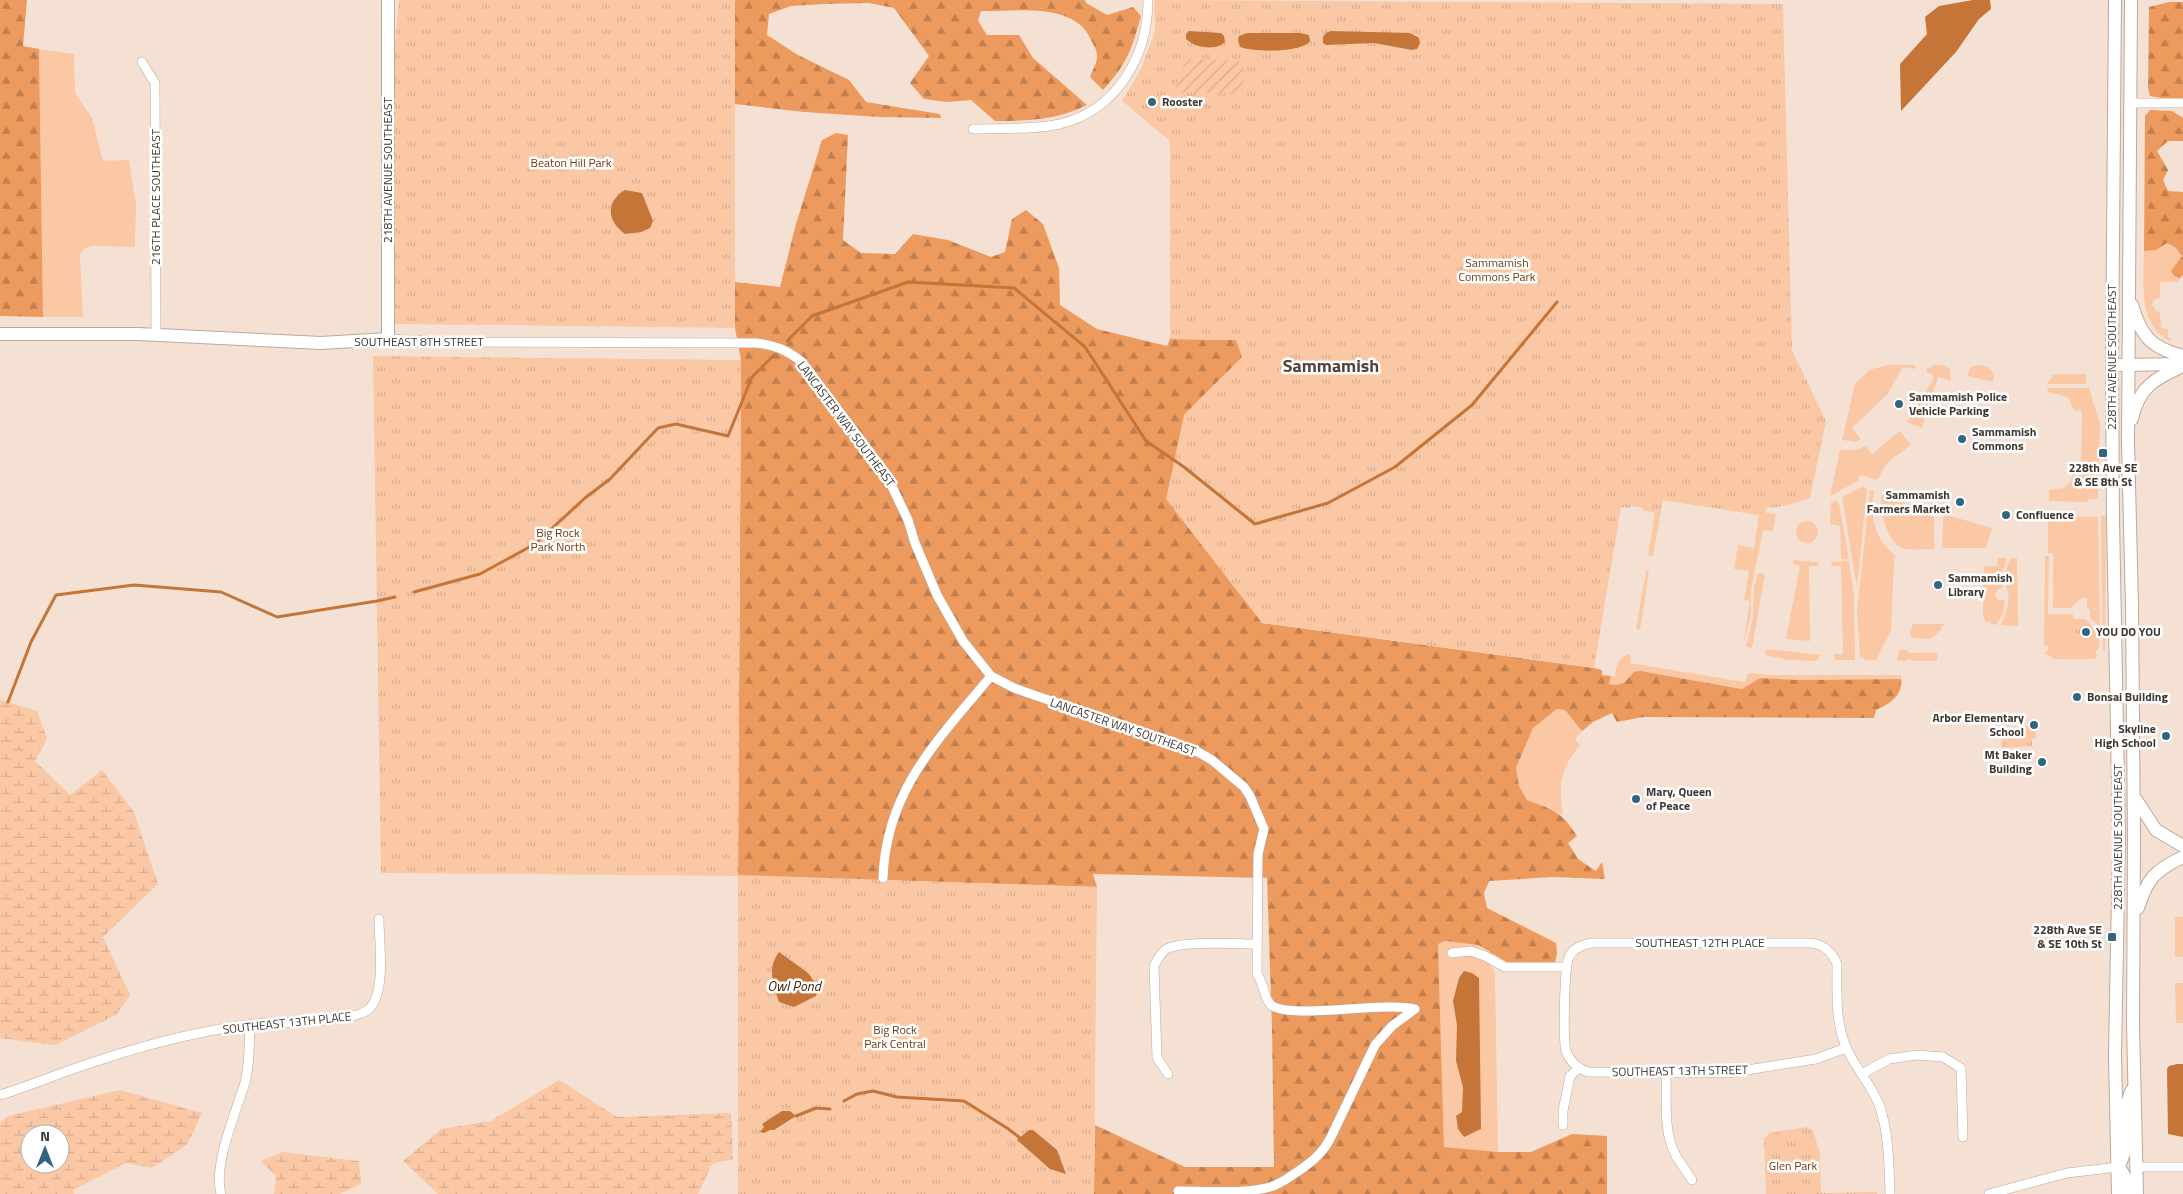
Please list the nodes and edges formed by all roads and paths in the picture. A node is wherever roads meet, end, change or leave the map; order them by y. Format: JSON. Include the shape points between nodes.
{"nodes":[{"id":1,"x":388,"y":0,"type":"edge"},
{"id":2,"x":1148,"y":0,"type":"edge"},
{"id":3,"x":2115,"y":0,"type":"edge"},
{"id":4,"x":2131,"y":0,"type":"edge"},
{"id":5,"x":142,"y":62,"type":"dead end"},
{"id":6,"x":2131,"y":103,"type":"junction"},
{"id":7,"x":2183,"y":103,"type":"edge"},
{"id":8,"x":973,"y":129,"type":"dead end"},
{"id":9,"x":2128,"y":291,"type":"junction"},
{"id":10,"x":0,"y":334,"type":"edge"},
{"id":11,"x":156,"y":335,"type":"junction"},
{"id":12,"x":388,"y":339,"type":"junction"},
{"id":13,"x":778,"y":347,"type":"joint"},
{"id":14,"x":2183,"y":356,"type":"edge"},
{"id":15,"x":2112,"y":365,"type":"junction"},
{"id":16,"x":2128,"y":365,"type":"junction"},
{"id":17,"x":2183,"y":365,"type":"edge"},
{"id":18,"x":2128,"y":444,"type":"junction"},
{"id":19,"x":991,"y":676,"type":"junction"},
{"id":20,"x":2134,"y":797,"type":"junction"},
{"id":21,"x":2183,"y":846,"type":"edge"},
{"id":22,"x":2183,"y":857,"type":"edge"},
{"id":23,"x":883,"y":878,"type":"dead end"},
{"id":24,"x":379,"y":920,"type":"dead end"},
{"id":25,"x":2134,"y":920,"type":"junction"},
{"id":26,"x":1257,"y":944,"type":"junction"},
{"id":27,"x":1452,"y":953,"type":"dead end"},
{"id":28,"x":1566,"y":967,"type":"junction"},
{"id":29,"x":250,"y":1025,"type":"junction"},
{"id":30,"x":1846,"y":1048,"type":"junction"},
{"id":31,"x":1576,"y":1066,"type":"junction"},
{"id":32,"x":1168,"y":1074,"type":"dead end"},
{"id":33,"x":1666,"y":1074,"type":"junction"},
{"id":34,"x":1862,"y":1074,"type":"junction"},
{"id":35,"x":2134,"y":1085,"type":"junction"},
{"id":36,"x":0,"y":1095,"type":"edge"},
{"id":37,"x":1563,"y":1125,"type":"dead end"},
{"id":38,"x":1963,"y":1137,"type":"dead end"},
{"id":39,"x":2118,"y":1167,"type":"junction"},
{"id":40,"x":2136,"y":1167,"type":"junction"},
{"id":41,"x":2183,"y":1168,"type":"edge"},
{"id":42,"x":1692,"y":1180,"type":"dead end"},
{"id":43,"x":1178,"y":1191,"type":"dead end"},
{"id":44,"x":221,"y":1194,"type":"edge"},
{"id":45,"x":1890,"y":1194,"type":"edge"},
{"id":46,"x":1989,"y":1194,"type":"edge"},
{"id":47,"x":2118,"y":1194,"type":"edge"},
{"id":48,"x":2127,"y":1194,"type":"edge"},
{"id":49,"x":2137,"y":1194,"type":"edge"}],
"edges":[{"from":1,"to":12,"type":"main road","name":"218TH AVENUE SOUTHEAST"},
{"from":2,"to":8,"type":"street","via":[[1144,35],[1131,72],[1103,103],[1078,118],[1059,124]]},
{"from":3,"to":15,"type":"main road","name":"228TH AVENUE SOUTHEAST"},
{"from":4,"to":6,"type":"main road","name":"228TH AVENUE SOUTHEAST"},
{"from":5,"to":11,"type":"street","name":"216TH PLACE SOUTHEAST","via":[[155,83]]},
{"from":6,"to":7,"type":"street"},
{"from":6,"to":9,"type":"main road","name":"228TH AVENUE SOUTHEAST"},
{"from":9,"to":14,"type":"main road","via":[[2137,323],[2147,339],[2168,352]]},
{"from":9,"to":16,"type":"main road","name":"228TH AVENUE SOUTHEAST"},
{"from":10,"to":11,"type":"main road","name":"SOUTHEAST 8TH STREET"},
{"from":11,"to":12,"type":"main road","name":"SOUTHEAST 8TH STREET","via":[[321,343]]},
{"from":12,"to":13,"type":"street","name":"SOUTHEAST 8TH STREET","via":[[756,343]]},
{"from":13,"to":19,"type":"street","name":"LANCASTER WAY SOUTHEAST","via":[[802,362],[886,474],[940,602]]},
{"from":15,"to":16,"type":"main road"},
{"from":15,"to":39,"type":"main road","name":"228TH AVENUE SOUTHEAST","via":[[2119,838],[2115,1055]]},
{"from":16,"to":17,"type":"main road"},
{"from":16,"to":18,"type":"main road","name":"228TH AVENUE SOUTHEAST"},
{"from":17,"to":18,"type":"main road","via":[[2154,380],[2144,390],[2134,409]]},
{"from":18,"to":20,"type":"main road","name":"228TH AVENUE SOUTHEAST"},
{"from":19,"to":23,"type":"street","via":[[916,770],[902,794],[884,854]]},
{"from":19,"to":26,"type":"street","name":"LANCASTER WAY SOUTHEAST","via":[[1014,688],[1198,752],[1244,787],[1264,829],[1258,854]]},
{"from":20,"to":21,"type":"main road","via":[[2156,830]]},
{"from":20,"to":25,"type":"main road","name":"228TH AVENUE SOUTHEAST"},
{"from":22,"to":25,"type":"main road","via":[[2150,879]]},
{"from":24,"to":29,"type":"street","name":"SOUTHEAST 13TH PLACE","via":[[380,986],[371,1008],[351,1018]]},
{"from":25,"to":35,"type":"main road","name":"228TH AVENUE SOUTHEAST"},
{"from":26,"to":32,"type":"street","via":[[1178,944],[1162,953],[1154,966],[1154,1032],[1157,1058]]},
{"from":26,"to":43,"type":"street","name":"LANCASTER WAY SOUTHEAST","via":[[1257,974],[1266,998],[1275,1008],[1293,1011],[1405,1006],[1415,1009],[1392,1026],[1375,1045],[1325,1148],[1310,1164],[1269,1188]]},
{"from":27,"to":28,"type":"street","via":[[1470,951],[1505,966]]},
{"from":28,"to":30,"type":"street","name":"SOUTHEAST 12TH PLACE","via":[[1574,950],[1591,943],[1819,944],[1834,956],[1837,964],[1838,1017]]},
{"from":28,"to":31,"type":"street","via":[[1565,1045]]},
{"from":29,"to":36,"type":"street","name":"SOUTHEAST 13TH PLACE","via":[[212,1030],[98,1060]]},
{"from":29,"to":44,"type":"street","via":[[248,1070],[222,1162],[218,1184]]},
{"from":30,"to":33,"type":"street","name":"SOUTHEAST 13TH STREET","via":[[1816,1059],[1752,1071]]},
{"from":30,"to":34,"type":"street"},
{"from":31,"to":33,"type":"street","name":"SOUTHEAST 13TH STREET","via":[[1597,1072]]},
{"from":31,"to":37,"type":"street","via":[[1570,1076]]},
{"from":33,"to":42,"type":"street","via":[[1670,1140]]},
{"from":34,"to":38,"type":"street","via":[[1888,1059],[1943,1056],[1961,1068]]},
{"from":34,"to":45,"type":"street","via":[[1873,1091],[1884,1122]]},
{"from":35,"to":39,"type":"main road","via":[[2126,1106],[2127,1146]]},
{"from":35,"to":40,"type":"main road","name":"228TH AVENUE SOUTHEAST"},
{"from":39,"to":46,"type":"street","via":[[2067,1173]]},
{"from":39,"to":47,"type":"main road","name":"228TH AVENUE SOUTHEAST"},
{"from":39,"to":48,"type":"main road","via":[[2127,1180]]},
{"from":40,"to":41,"type":"street"},
{"from":40,"to":49,"type":"main road","name":"228TH AVENUE SOUTHEAST"}]}
